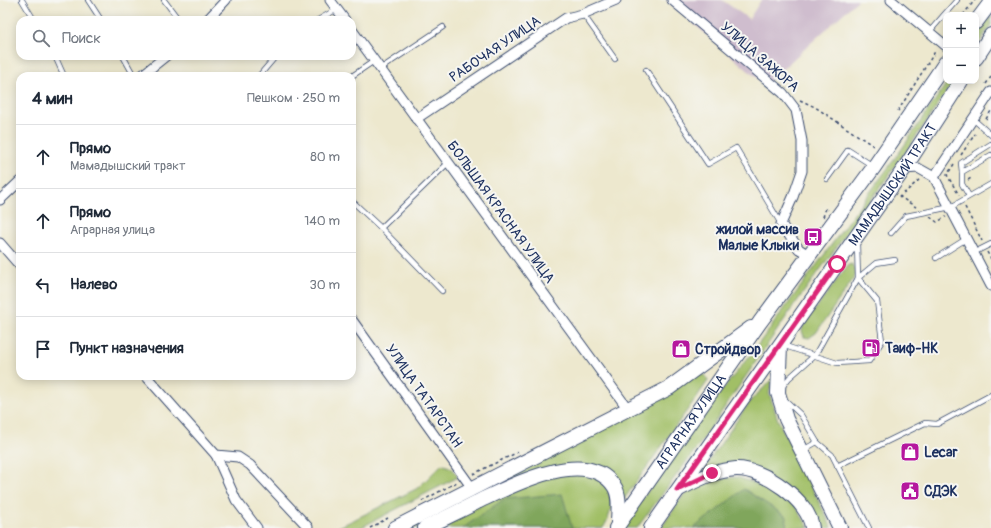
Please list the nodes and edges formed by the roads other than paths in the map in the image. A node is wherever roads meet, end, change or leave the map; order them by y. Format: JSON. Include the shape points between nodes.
{"nodes":[{"id":1,"x":22,"y":0,"type":"edge"},
{"id":2,"x":88,"y":0,"type":"edge"},
{"id":3,"x":164,"y":0,"type":"edge"},
{"id":4,"x":226,"y":0,"type":"edge"},
{"id":5,"x":330,"y":0,"type":"edge"},
{"id":6,"x":616,"y":0,"type":"edge"},
{"id":7,"x":672,"y":0,"type":"edge"},
{"id":8,"x":891,"y":0,"type":"edge"},
{"id":9,"x":957,"y":0,"type":"edge"},
{"id":10,"x":991,"y":2,"type":"edge"},
{"id":11,"x":337,"y":9,"type":"junction"},
{"id":12,"x":583,"y":14,"type":"junction"},
{"id":13,"x":32,"y":16,"type":"edge"},
{"id":14,"x":98,"y":16,"type":"edge"},
{"id":15,"x":176,"y":16,"type":"edge"},
{"id":16,"x":211,"y":16,"type":"edge"},
{"id":17,"x":325,"y":16,"type":"edge"},
{"id":18,"x":342,"y":16,"type":"edge"},
{"id":19,"x":979,"y":18,"type":"edge"},
{"id":20,"x":443,"y":27,"type":"dead end"},
{"id":21,"x":930,"y":32,"type":"junction"},
{"id":22,"x":991,"y":35,"type":"edge"},
{"id":23,"x":356,"y":36,"type":"edge"},
{"id":24,"x":942,"y":46,"type":"edge"},
{"id":25,"x":979,"y":53,"type":"edge"},
{"id":26,"x":615,"y":59,"type":"dead end"},
{"id":27,"x":57,"y":60,"type":"edge"},
{"id":28,"x":125,"y":60,"type":"edge"},
{"id":29,"x":161,"y":60,"type":"edge"},
{"id":30,"x":273,"y":60,"type":"edge"},
{"id":31,"x":377,"y":65,"type":"junction"},
{"id":32,"x":943,"y":66,"type":"edge"},
{"id":33,"x":646,"y":70,"type":"dead end"},
{"id":34,"x":62,"y":72,"type":"edge"},
{"id":35,"x":132,"y":72,"type":"edge"},
{"id":36,"x":146,"y":72,"type":"edge"},
{"id":37,"x":263,"y":72,"type":"edge"},
{"id":38,"x":356,"y":74,"type":"edge"},
{"id":39,"x":959,"y":84,"type":"edge"},
{"id":40,"x":991,"y":92,"type":"edge"},
{"id":41,"x":416,"y":119,"type":"junction"},
{"id":42,"x":973,"y":119,"type":"junction"},
{"id":43,"x":991,"y":135,"type":"edge"},
{"id":44,"x":991,"y":144,"type":"edge"},
{"id":45,"x":991,"y":155,"type":"edge"},
{"id":46,"x":448,"y":163,"type":"junction"},
{"id":47,"x":870,"y":164,"type":"junction"},
{"id":48,"x":904,"y":169,"type":"junction"},
{"id":49,"x":962,"y":172,"type":"junction"},
{"id":50,"x":934,"y":177,"type":"junction"},
{"id":51,"x":827,"y":180,"type":"dead end"},
{"id":52,"x":991,"y":184,"type":"edge"},
{"id":53,"x":16,"y":185,"type":"edge"},
{"id":54,"x":969,"y":196,"type":"junction"},
{"id":55,"x":0,"y":200,"type":"edge"},
{"id":56,"x":356,"y":205,"type":"edge"},
{"id":57,"x":951,"y":207,"type":"junction"},
{"id":58,"x":781,"y":224,"type":"junction"},
{"id":59,"x":381,"y":228,"type":"junction"},
{"id":60,"x":891,"y":233,"type":"dead end"},
{"id":61,"x":856,"y":237,"type":"junction"},
{"id":62,"x":966,"y":239,"type":"junction"},
{"id":63,"x":0,"y":243,"type":"edge"},
{"id":64,"x":991,"y":244,"type":"edge"},
{"id":65,"x":973,"y":253,"type":"junction"},
{"id":66,"x":809,"y":255,"type":"junction"},
{"id":67,"x":936,"y":258,"type":"dead end"},
{"id":68,"x":895,"y":260,"type":"dead end"},
{"id":69,"x":16,"y":261,"type":"edge"},
{"id":70,"x":794,"y":276,"type":"joint"},
{"id":71,"x":858,"y":278,"type":"junction"},
{"id":72,"x":991,"y":286,"type":"edge"},
{"id":73,"x":442,"y":291,"type":"dead end"},
{"id":74,"x":760,"y":322,"type":"junction"},
{"id":75,"x":356,"y":326,"type":"edge"},
{"id":76,"x":780,"y":345,"type":"junction"},
{"id":77,"x":815,"y":355,"type":"junction"},
{"id":78,"x":150,"y":380,"type":"edge"},
{"id":79,"x":778,"y":392,"type":"junction"},
{"id":80,"x":991,"y":395,"type":"edge"},
{"id":81,"x":628,"y":409,"type":"junction"},
{"id":82,"x":817,"y":442,"type":"junction"},
{"id":83,"x":801,"y":451,"type":"junction"},
{"id":84,"x":216,"y":455,"type":"junction"},
{"id":85,"x":837,"y":466,"type":"junction"},
{"id":86,"x":469,"y":483,"type":"junction"},
{"id":87,"x":677,"y":490,"type":"junction"},
{"id":88,"x":393,"y":523,"type":"edge"},
{"id":89,"x":617,"y":526,"type":"edge"},
{"id":90,"x":308,"y":527,"type":"edge"},
{"id":91,"x":257,"y":528,"type":"edge"},
{"id":92,"x":425,"y":528,"type":"edge"},
{"id":93,"x":651,"y":528,"type":"edge"},
{"id":94,"x":812,"y":528,"type":"edge"},
{"id":95,"x":840,"y":528,"type":"edge"},
{"id":96,"x":869,"y":528,"type":"edge"}],
"edges":[{"from":1,"to":13,"type":"lane"},
{"from":2,"to":14,"type":"lane"},
{"from":3,"to":15,"type":"lane"},
{"from":4,"to":16,"type":"street"},
{"from":5,"to":11,"type":"street"},
{"from":6,"to":12,"type":"street","name":"РАБОЧАЯ УЛИЦА"},
{"from":7,"to":58,"type":"street","name":"УЛИЦА ЗАЖОРА","via":[[783,93],[796,110],[802,141],[802,171],[794,197]]},
{"from":8,"to":21,"type":"street"},
{"from":9,"to":21,"type":"lane"},
{"from":10,"to":19,"type":"main road"},
{"from":11,"to":17,"type":"lane"},
{"from":11,"to":18,"type":"street"},
{"from":12,"to":26,"type":"lane"},
{"from":12,"to":41,"type":"street","name":"РАБОЧАЯ УЛИЦА","via":[[566,18]]},
{"from":20,"to":31,"type":"lane"},
{"from":21,"to":24,"type":"street"},
{"from":22,"to":25,"type":"main road"},
{"from":23,"to":31,"type":"street","name":"БОЛЬШАЯ КРАСНАЯ УЛИЦА"},
{"from":27,"to":34,"type":"lane"},
{"from":28,"to":35,"type":"lane"},
{"from":29,"to":36,"type":"street"},
{"from":30,"to":37,"type":"lane"},
{"from":31,"to":38,"type":"lane"},
{"from":31,"to":41,"type":"street","name":"БОЛЬШАЯ КРАСНАЯ УЛИЦА"},
{"from":32,"to":47,"type":"main road","name":"МАМАДЫШСКИЙ ТРАКТ"},
{"from":33,"to":58,"type":"lane","via":[[708,164],[736,148]]},
{"from":39,"to":48,"type":"main road","name":"МАМАДЫШСКИЙ ТРАКТ"},
{"from":40,"to":42,"type":"street"},
{"from":41,"to":46,"type":"street","name":"БОЛЬШАЯ КРАСНАЯ УЛИЦА"},
{"from":42,"to":43,"type":"lane"},
{"from":42,"to":50,"type":"street"},
{"from":44,"to":49,"type":"lane","via":[[961,163]]},
{"from":45,"to":49,"type":"lane"},
{"from":46,"to":59,"type":"lane"},
{"from":46,"to":81,"type":"street","name":"БОЛЬШАЯ КРАСНАЯ УЛИЦА"},
{"from":47,"to":51,"type":"lane","via":[[848,150]]},
{"from":47,"to":66,"type":"main road","name":"МАМАДЫШСКИЙ ТРАКТ"},
{"from":48,"to":50,"type":"street","via":[[918,168]]},
{"from":48,"to":61,"type":"main road","name":"МАМАДЫШСКИЙ ТРАКТ"},
{"from":49,"to":54,"type":"lane","via":[[962,184]]},
{"from":50,"to":57,"type":"street"},
{"from":52,"to":54,"type":"lane"},
{"from":53,"to":55,"type":"street"},
{"from":54,"to":57,"type":"lane"},
{"from":56,"to":59,"type":"lane"},
{"from":57,"to":60,"type":"lane","via":[[906,216]]},
{"from":57,"to":62,"type":"street"},
{"from":58,"to":66,"type":"street","via":[[799,249]]},
{"from":59,"to":73,"type":"lane"},
{"from":61,"to":71,"type":"lane"},
{"from":61,"to":76,"type":"main road","name":"МАМАДЫШСКИЙ ТРАКТ"},
{"from":62,"to":65,"type":"street"},
{"from":62,"to":67,"type":"lane"},
{"from":63,"to":69,"type":"street"},
{"from":64,"to":65,"type":"lane"},
{"from":65,"to":72,"type":"street"},
{"from":66,"to":70,"type":"main road","name":"МАМАДЫШСКИЙ ТРАКТ"},
{"from":68,"to":71,"type":"lane","via":[[876,263]]},
{"from":70,"to":74,"type":"main road","name":"АГРАРНАЯ УЛИЦА"},
{"from":71,"to":77,"type":"lane"},
{"from":71,"to":77,"type":"lane","via":[[877,301],[882,341],[869,361],[837,362]]},
{"from":74,"to":81,"type":"main road","via":[[669,388]]},
{"from":74,"to":89,"type":"main road","name":"АГРАРНАЯ УЛИЦА"},
{"from":75,"to":86,"type":"street","name":"УЛИЦА ТАТАРСТАН"},
{"from":76,"to":77,"type":"lane"},
{"from":76,"to":79,"type":"main road"},
{"from":76,"to":87,"type":"main road","name":"АГРАРНАЯ УЛИЦА"},
{"from":77,"to":79,"type":"lane","via":[[789,378]]},
{"from":78,"to":84,"type":"street"},
{"from":79,"to":82,"type":"lane","via":[[801,415]]},
{"from":79,"to":83,"type":"main road","via":[[786,419]]},
{"from":80,"to":85,"type":"lane","via":[[937,424],[925,423]]},
{"from":81,"to":86,"type":"main road"},
{"from":82,"to":83,"type":"lane"},
{"from":82,"to":85,"type":"lane","via":[[832,455]]},
{"from":83,"to":95,"type":"main road"},
{"from":84,"to":90,"type":"street","via":[[238,457],[250,465]]},
{"from":84,"to":91,"type":"street","via":[[236,500]]},
{"from":85,"to":96,"type":"lane"},
{"from":86,"to":88,"type":"main road"},
{"from":87,"to":93,"type":"main road","name":"АГРАРНАЯ УЛИЦА"},
{"from":87,"to":94,"type":"main road","via":[[712,473],[738,469],[763,476],[796,498],[805,508]]},
{"from":89,"to":92,"type":"main road","via":[[618,496],[614,486],[601,474],[578,468],[562,469],[521,481]]}]}
